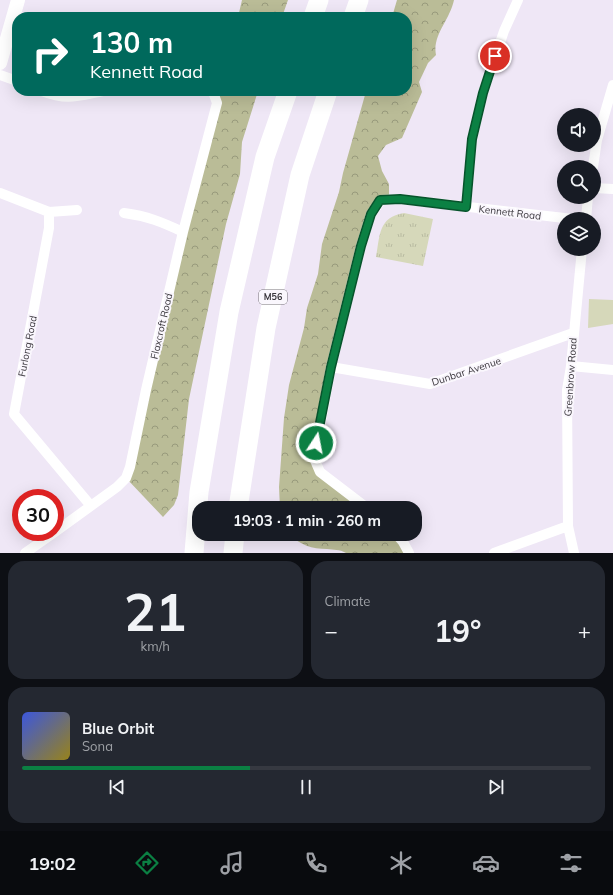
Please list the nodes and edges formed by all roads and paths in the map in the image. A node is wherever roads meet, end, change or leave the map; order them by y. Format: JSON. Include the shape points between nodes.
{"nodes":[{"id":1,"x":18,"y":0,"type":"edge"},
{"id":2,"x":319,"y":0,"type":"edge"},
{"id":3,"x":359,"y":0,"type":"edge"},
{"id":4,"x":518,"y":0,"type":"edge"},
{"id":5,"x":15,"y":12,"type":"edge"},
{"id":6,"x":315,"y":12,"type":"edge"},
{"id":7,"x":355,"y":12,"type":"edge"},
{"id":8,"x":12,"y":21,"type":"edge"},
{"id":9,"x":0,"y":64,"type":"edge"},
{"id":10,"x":0,"y":75,"type":"edge"},
{"id":11,"x":12,"y":79,"type":"edge"},
{"id":12,"x":613,"y":85,"type":"edge"},
{"id":13,"x":56,"y":96,"type":"edge"},
{"id":14,"x":76,"y":96,"type":"edge"},
{"id":15,"x":214,"y":96,"type":"edge"},
{"id":16,"x":286,"y":96,"type":"edge"},
{"id":17,"x":326,"y":96,"type":"edge"},
{"id":18,"x":594,"y":160,"type":"edge"},
{"id":19,"x":601,"y":188,"type":"edge"},
{"id":20,"x":613,"y":189,"type":"edge"},
{"id":21,"x":0,"y":193,"type":"edge"},
{"id":22,"x":466,"y":207,"type":"junction"},
{"id":23,"x":78,"y":210,"type":"dead end"},
{"id":24,"x":49,"y":212,"type":"junction"},
{"id":25,"x":124,"y":213,"type":"dead end"},
{"id":26,"x":557,"y":217,"type":"edge"},
{"id":27,"x":183,"y":232,"type":"junction"},
{"id":28,"x":581,"y":256,"type":"edge"},
{"id":29,"x":573,"y":333,"type":"junction"},
{"id":30,"x":571,"y":366,"type":"junction"},
{"id":31,"x":331,"y":367,"type":"junction"},
{"id":32,"x":613,"y":370,"type":"edge"},
{"id":33,"x":239,"y":501,"type":"edge"},
{"id":34,"x":358,"y":501,"type":"edge"},
{"id":35,"x":91,"y":506,"type":"junction"},
{"id":36,"x":64,"y":526,"type":"edge"},
{"id":37,"x":568,"y":526,"type":"junction"},
{"id":38,"x":42,"y":541,"type":"edge"},
{"id":39,"x":234,"y":541,"type":"edge"},
{"id":40,"x":402,"y":541,"type":"edge"},
{"id":41,"x":25,"y":553,"type":"edge"},
{"id":42,"x":194,"y":553,"type":"edge"},
{"id":43,"x":233,"y":553,"type":"edge"},
{"id":44,"x":410,"y":553,"type":"edge"},
{"id":45,"x":494,"y":553,"type":"edge"},
{"id":46,"x":574,"y":553,"type":"edge"}],
"edges":[{"from":1,"to":5,"type":"street"},
{"from":2,"to":6,"type":"highway"},
{"from":3,"to":7,"type":"highway"},
{"from":4,"to":22,"type":"street","via":[[504,31],[483,93],[472,139]]},
{"from":8,"to":9,"type":"street"},
{"from":10,"to":11,"type":"street"},
{"from":12,"to":18,"type":"street","via":[[597,140]]},
{"from":13,"to":14,"type":"street"},
{"from":15,"to":27,"type":"street","name":"Flaxcroft Road","via":[[217,103]]},
{"from":16,"to":42,"type":"highway","via":[[265,157],[229,312],[199,492]]},
{"from":17,"to":33,"type":"highway","number":"M56","via":[[300,175],[266,328]]},
{"from":19,"to":20,"type":"street"},
{"from":21,"to":24,"type":"street"},
{"from":22,"to":26,"type":"street","name":"Kennett Road"},
{"from":22,"to":31,"type":"street","name":"Kennett Road","via":[[400,199],[380,200],[371,214],[361,246]]},
{"from":23,"to":24,"type":"street"},
{"from":24,"to":35,"type":"street","name":"Furlong Road","via":[[49,228],[14,414]]},
{"from":25,"to":27,"type":"street","via":[[161,221]]},
{"from":27,"to":35,"type":"street","name":"Flaxcroft Road","via":[[130,467],[126,478]]},
{"from":28,"to":29,"type":"street","name":"Greenbrow Road"},
{"from":29,"to":30,"type":"street","name":"Greenbrow Road"},
{"from":29,"to":31,"type":"street","name":"Dunbar Avenue","via":[[430,384]]},
{"from":30,"to":32,"type":"street"},
{"from":30,"to":37,"type":"street","name":"Greenbrow Road","via":[[567,390]]},
{"from":31,"to":34,"type":"street","name":"Kennett Road","via":[[314,458],[320,472]]},
{"from":35,"to":36,"type":"street","name":"Flaxcroft Road"},
{"from":37,"to":45,"type":"street"},
{"from":37,"to":46,"type":"street","name":"Greenbrow Road"},
{"from":38,"to":41,"type":"street","name":"Flaxcroft Road"},
{"from":39,"to":43,"type":"highway"},
{"from":40,"to":44,"type":"street"}]}
